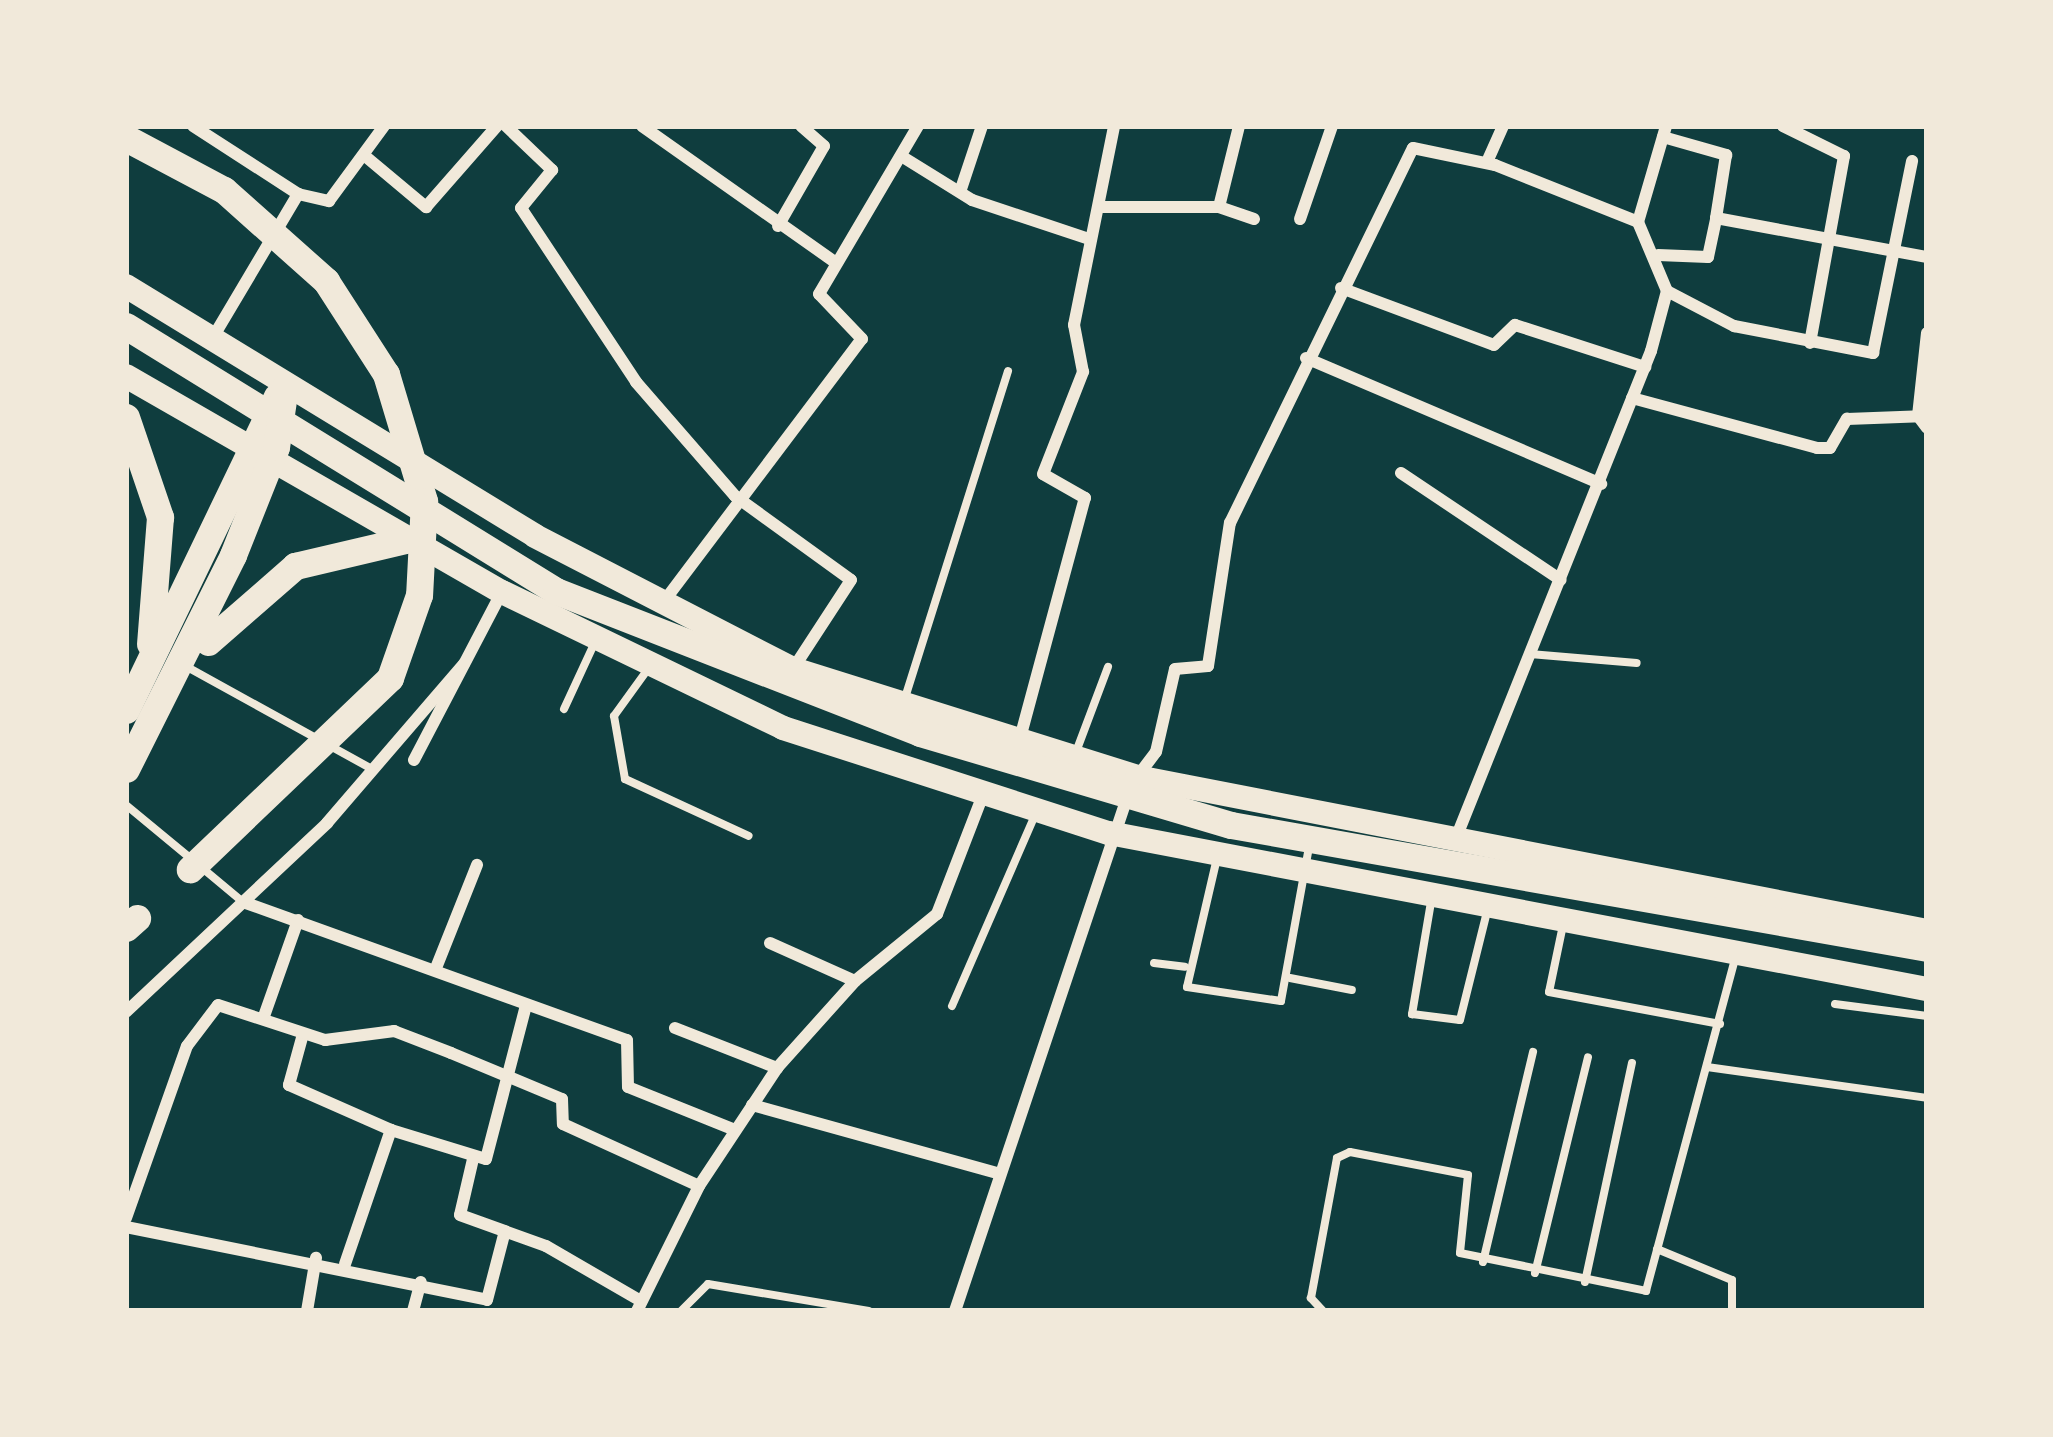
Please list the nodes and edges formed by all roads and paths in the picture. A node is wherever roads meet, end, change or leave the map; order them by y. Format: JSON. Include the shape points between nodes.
{"nodes":[{"id":1,"x":193,"y":126,"type":"edge"},
{"id":2,"x":384,"y":126,"type":"edge"},
{"id":3,"x":496,"y":126,"type":"edge"},
{"id":4,"x":506,"y":126,"type":"edge"},
{"id":5,"x":642,"y":126,"type":"edge"},
{"id":6,"x":801,"y":126,"type":"edge"},
{"id":7,"x":918,"y":126,"type":"edge"},
{"id":8,"x":982,"y":126,"type":"edge"},
{"id":9,"x":1114,"y":126,"type":"edge"},
{"id":10,"x":1239,"y":126,"type":"edge"},
{"id":11,"x":1332,"y":126,"type":"edge"},
{"id":12,"x":1503,"y":126,"type":"edge"},
{"id":13,"x":1783,"y":126,"type":"edge"},
{"id":14,"x":1665,"y":131,"type":"edge"},
{"id":15,"x":126,"y":137,"type":"edge"},
{"id":16,"x":365,"y":156,"type":"junction"},
{"id":17,"x":906,"y":160,"type":"junction"},
{"id":18,"x":1912,"y":161,"type":"dead end"},
{"id":19,"x":1487,"y":162,"type":"junction"},
{"id":20,"x":961,"y":189,"type":"junction"},
{"id":21,"x":298,"y":194,"type":"junction"},
{"id":22,"x":1102,"y":207,"type":"junction"},
{"id":23,"x":1219,"y":207,"type":"junction"},
{"id":24,"x":1716,"y":218,"type":"junction"},
{"id":25,"x":1254,"y":219,"type":"dead end"},
{"id":26,"x":1300,"y":219,"type":"dead end"},
{"id":27,"x":1639,"y":222,"type":"junction"},
{"id":28,"x":778,"y":226,"type":"junction"},
{"id":29,"x":1827,"y":235,"type":"junction"},
{"id":30,"x":1089,"y":239,"type":"junction"},
{"id":31,"x":1889,"y":252,"type":"junction"},
{"id":32,"x":1658,"y":255,"type":"junction"},
{"id":33,"x":1927,"y":257,"type":"edge"},
{"id":34,"x":835,"y":262,"type":"junction"},
{"id":35,"x":126,"y":286,"type":"edge"},
{"id":36,"x":1341,"y":288,"type":"junction"},
{"id":37,"x":1666,"y":291,"type":"junction"},
{"id":38,"x":126,"y":326,"type":"edge"},
{"id":39,"x":1927,"y":333,"type":"edge"},
{"id":40,"x":212,"y":340,"type":"junction"},
{"id":41,"x":1810,"y":343,"type":"junction"},
{"id":42,"x":1306,"y":358,"type":"junction"},
{"id":43,"x":1645,"y":367,"type":"junction"},
{"id":44,"x":1008,"y":370,"type":"dead end"},
{"id":45,"x":126,"y":376,"type":"edge"},
{"id":46,"x":285,"y":387,"type":"junction"},
{"id":47,"x":1632,"y":398,"type":"junction"},
{"id":48,"x":1923,"y":416,"type":"edge"},
{"id":49,"x":126,"y":417,"type":"edge"},
{"id":50,"x":1927,"y":428,"type":"edge"},
{"id":51,"x":244,"y":447,"type":"junction"},
{"id":52,"x":270,"y":463,"type":"junction"},
{"id":53,"x":1401,"y":473,"type":"dead end"},
{"id":54,"x":440,"y":481,"type":"junction"},
{"id":55,"x":1600,"y":484,"type":"junction"},
{"id":56,"x":735,"y":496,"type":"junction"},
{"id":57,"x":406,"y":540,"type":"junction"},
{"id":58,"x":1561,"y":580,"type":"junction"},
{"id":59,"x":502,"y":592,"type":"junction"},
{"id":60,"x":661,"y":605,"type":"junction"},
{"id":61,"x":595,"y":642,"type":"junction"},
{"id":62,"x":1530,"y":654,"type":"junction"},
{"id":63,"x":1637,"y":663,"type":"dead end"},
{"id":64,"x":464,"y":664,"type":"junction"},
{"id":65,"x":189,"y":668,"type":"junction"},
{"id":66,"x":648,"y":668,"type":"junction"},
{"id":67,"x":1108,"y":668,"type":"dead end"},
{"id":68,"x":794,"y":669,"type":"junction"},
{"id":69,"x":171,"y":694,"type":"junction"},
{"id":70,"x":903,"y":704,"type":"junction"},
{"id":71,"x":128,"y":707,"type":"edge"},
{"id":72,"x":564,"y":709,"type":"dead end"},
{"id":73,"x":1018,"y":742,"type":"junction"},
{"id":74,"x":1074,"y":759,"type":"junction"},
{"id":75,"x":414,"y":760,"type":"dead end"},
{"id":76,"x":126,"y":769,"type":"edge"},
{"id":77,"x":375,"y":771,"type":"junction"},
{"id":78,"x":1137,"y":777,"type":"junction"},
{"id":79,"x":983,"y":795,"type":"junction"},
{"id":80,"x":126,"y":805,"type":"edge"},
{"id":81,"x":1036,"y":812,"type":"junction"},
{"id":82,"x":1313,"y":816,"type":"junction"},
{"id":83,"x":1109,"y":833,"type":"junction"},
{"id":84,"x":749,"y":836,"type":"dead end"},
{"id":85,"x":1454,"y":844,"type":"junction"},
{"id":86,"x":1217,"y":856,"type":"junction"},
{"id":87,"x":476,"y":865,"type":"dead end"},
{"id":88,"x":190,"y":869,"type":"dead end"},
{"id":89,"x":1305,"y":874,"type":"junction"},
{"id":90,"x":1431,"y":900,"type":"junction"},
{"id":91,"x":243,"y":902,"type":"junction"},
{"id":92,"x":1487,"y":912,"type":"junction"},
{"id":93,"x":298,"y":920,"type":"junction"},
{"id":94,"x":1563,"y":926,"type":"junction"},
{"id":95,"x":1927,"y":931,"type":"edge"},
{"id":96,"x":770,"y":943,"type":"dead end"},
{"id":97,"x":1927,"y":948,"type":"edge"},
{"id":98,"x":1736,"y":957,"type":"junction"},
{"id":99,"x":1154,"y":963,"type":"dead end"},
{"id":100,"x":1185,"y":967,"type":"junction"},
{"id":101,"x":436,"y":968,"type":"junction"},
{"id":102,"x":1290,"y":978,"type":"junction"},
{"id":103,"x":855,"y":981,"type":"junction"},
{"id":104,"x":1927,"y":989,"type":"edge"},
{"id":105,"x":1352,"y":991,"type":"dead end"},
{"id":106,"x":1835,"y":1004,"type":"dead end"},
{"id":107,"x":526,"y":1005,"type":"junction"},
{"id":108,"x":952,"y":1006,"type":"dead end"},
{"id":109,"x":126,"y":1012,"type":"edge"},
{"id":110,"x":1927,"y":1016,"type":"edge"},
{"id":111,"x":263,"y":1019,"type":"junction"},
{"id":112,"x":1720,"y":1024,"type":"junction"},
{"id":113,"x":675,"y":1028,"type":"dead end"},
{"id":114,"x":303,"y":1034,"type":"junction"},
{"id":115,"x":1533,"y":1052,"type":"dead end"},
{"id":116,"x":1588,"y":1057,"type":"dead end"},
{"id":117,"x":1632,"y":1063,"type":"dead end"},
{"id":118,"x":1707,"y":1067,"type":"junction"},
{"id":119,"x":777,"y":1068,"type":"junction"},
{"id":120,"x":512,"y":1077,"type":"junction"},
{"id":121,"x":1927,"y":1099,"type":"edge"},
{"id":122,"x":752,"y":1105,"type":"junction"},
{"id":123,"x":391,"y":1130,"type":"junction"},
{"id":124,"x":735,"y":1130,"type":"junction"},
{"id":125,"x":473,"y":1159,"type":"junction"},
{"id":126,"x":1000,"y":1174,"type":"junction"},
{"id":127,"x":699,"y":1186,"type":"junction"},
{"id":128,"x":126,"y":1222,"type":"edge"},
{"id":129,"x":506,"y":1231,"type":"junction"},
{"id":130,"x":1657,"y":1250,"type":"junction"},
{"id":131,"x":316,"y":1258,"type":"junction"},
{"id":132,"x":1483,"y":1262,"type":"junction"},
{"id":133,"x":345,"y":1264,"type":"junction"},
{"id":134,"x":1535,"y":1273,"type":"junction"},
{"id":135,"x":421,"y":1282,"type":"junction"},
{"id":136,"x":1586,"y":1282,"type":"junction"},
{"id":137,"x":639,"y":1306,"type":"edge"},
{"id":138,"x":307,"y":1311,"type":"edge"},
{"id":139,"x":413,"y":1311,"type":"edge"},
{"id":140,"x":681,"y":1311,"type":"edge"},
{"id":141,"x":869,"y":1311,"type":"edge"},
{"id":142,"x":956,"y":1311,"type":"edge"},
{"id":143,"x":1323,"y":1311,"type":"edge"},
{"id":144,"x":1732,"y":1311,"type":"edge"}],
"edges":[{"from":1,"to":21,"type":"street"},
{"from":2,"to":16,"type":"street"},
{"from":3,"to":16,"type":"street","via":[[426,207]]},
{"from":4,"to":56,"type":"street","via":[[552,170],[520,202],[555,273]]},
{"from":5,"to":28,"type":"street"},
{"from":6,"to":28,"type":"street","via":[[824,146]]},
{"from":7,"to":17,"type":"street"},
{"from":8,"to":20,"type":"street"},
{"from":9,"to":22,"type":"street"},
{"from":10,"to":23,"type":"street"},
{"from":11,"to":26,"type":"street"},
{"from":12,"to":19,"type":"street"},
{"from":13,"to":29,"type":"street","via":[[1843,149]]},
{"from":14,"to":24,"type":"street","via":[[1726,155]]},
{"from":14,"to":27,"type":"street"},
{"from":15,"to":88,"type":"highway","via":[[224,190],[326,281],[386,374],[424,501],[419,596],[390,678]]},
{"from":16,"to":21,"type":"street","via":[[323,205]]},
{"from":17,"to":20,"type":"street"},
{"from":17,"to":34,"type":"street"},
{"from":18,"to":31,"type":"street"},
{"from":19,"to":27,"type":"street"},
{"from":19,"to":36,"type":"street","via":[[1413,148]]},
{"from":20,"to":30,"type":"street"},
{"from":21,"to":40,"type":"street"},
{"from":22,"to":23,"type":"street"},
{"from":22,"to":30,"type":"street"},
{"from":23,"to":25,"type":"street"},
{"from":24,"to":29,"type":"street"},
{"from":24,"to":32,"type":"street","via":[[1708,257]]},
{"from":27,"to":32,"type":"street"},
{"from":28,"to":34,"type":"street"},
{"from":29,"to":31,"type":"street"},
{"from":29,"to":41,"type":"street"},
{"from":30,"to":73,"type":"street","via":[[1074,325],[1083,372],[1043,474],[1085,498]]},
{"from":31,"to":33,"type":"street"},
{"from":31,"to":41,"type":"street","via":[[1873,353]]},
{"from":32,"to":37,"type":"street"},
{"from":34,"to":56,"type":"street","via":[[819,294],[862,339],[805,425]]},
{"from":35,"to":40,"type":"highway"},
{"from":36,"to":42,"type":"street"},
{"from":36,"to":43,"type":"street","via":[[1495,345],[1515,325]]},
{"from":37,"to":41,"type":"street","via":[[1734,326]]},
{"from":37,"to":43,"type":"street"},
{"from":38,"to":97,"type":"highway","via":[[556,591],[920,733],[1232,825]]},
{"from":39,"to":48,"type":"street"},
{"from":40,"to":46,"type":"highway"},
{"from":42,"to":55,"type":"street"},
{"from":42,"to":78,"type":"street","via":[[1230,524],[1208,666],[1175,669],[1156,752]]},
{"from":43,"to":47,"type":"street"},
{"from":44,"to":70,"type":"lane"},
{"from":45,"to":51,"type":"highway"},
{"from":46,"to":51,"type":"highway"},
{"from":46,"to":52,"type":"highway"},
{"from":46,"to":54,"type":"highway"},
{"from":47,"to":48,"type":"street","via":[[1817,448],[1830,448],[1847,419]]},
{"from":47,"to":55,"type":"street"},
{"from":48,"to":50,"type":"street"},
{"from":49,"to":71,"type":"highway","via":[[163,558]]},
{"from":51,"to":52,"type":"highway"},
{"from":51,"to":71,"type":"highway"},
{"from":52,"to":57,"type":"highway"},
{"from":52,"to":69,"type":"highway"},
{"from":53,"to":58,"type":"street"},
{"from":54,"to":57,"type":"highway"},
{"from":54,"to":60,"type":"highway"},
{"from":55,"to":58,"type":"street"},
{"from":56,"to":60,"type":"street"},
{"from":56,"to":68,"type":"street","via":[[851,580]]},
{"from":57,"to":59,"type":"highway"},
{"from":57,"to":65,"type":"highway","via":[[334,551],[272,578]]},
{"from":58,"to":62,"type":"street"},
{"from":59,"to":61,"type":"highway"},
{"from":59,"to":64,"type":"street"},
{"from":60,"to":68,"type":"highway"},
{"from":61,"to":66,"type":"highway"},
{"from":61,"to":72,"type":"lane"},
{"from":62,"to":63,"type":"lane"},
{"from":62,"to":85,"type":"street"},
{"from":64,"to":75,"type":"street"},
{"from":64,"to":77,"type":"street"},
{"from":65,"to":69,"type":"highway"},
{"from":65,"to":77,"type":"lane"},
{"from":66,"to":79,"type":"highway"},
{"from":66,"to":84,"type":"lane","via":[[614,716],[625,779]]},
{"from":67,"to":74,"type":"lane"},
{"from":68,"to":70,"type":"highway"},
{"from":69,"to":76,"type":"highway"},
{"from":70,"to":73,"type":"highway"},
{"from":73,"to":74,"type":"highway"},
{"from":74,"to":78,"type":"highway"},
{"from":77,"to":91,"type":"street"},
{"from":78,"to":82,"type":"highway"},
{"from":78,"to":83,"type":"street"},
{"from":79,"to":81,"type":"highway"},
{"from":79,"to":103,"type":"street","via":[[938,914]]},
{"from":80,"to":91,"type":"lane"},
{"from":81,"to":83,"type":"highway"},
{"from":81,"to":108,"type":"lane"},
{"from":82,"to":85,"type":"highway"},
{"from":82,"to":89,"type":"lane"},
{"from":83,"to":86,"type":"highway"},
{"from":83,"to":126,"type":"street"},
{"from":85,"to":95,"type":"highway"},
{"from":86,"to":89,"type":"highway"},
{"from":86,"to":100,"type":"lane"},
{"from":87,"to":101,"type":"street"},
{"from":89,"to":90,"type":"highway"},
{"from":89,"to":102,"type":"lane"},
{"from":90,"to":92,"type":"highway"},
{"from":90,"to":92,"type":"lane","via":[[1412,1014],[1460,1020]]},
{"from":91,"to":93,"type":"street"},
{"from":91,"to":109,"type":"street"},
{"from":92,"to":94,"type":"highway"},
{"from":93,"to":101,"type":"street"},
{"from":93,"to":111,"type":"street"},
{"from":94,"to":98,"type":"highway"},
{"from":94,"to":112,"type":"lane","via":[[1546,991]]},
{"from":96,"to":103,"type":"street"},
{"from":98,"to":104,"type":"highway"},
{"from":98,"to":112,"type":"lane"},
{"from":99,"to":100,"type":"lane"},
{"from":100,"to":102,"type":"lane","via":[[1187,987],[1281,1001]]},
{"from":101,"to":107,"type":"street"},
{"from":102,"to":105,"type":"lane"},
{"from":103,"to":119,"type":"street"},
{"from":106,"to":110,"type":"lane"},
{"from":107,"to":120,"type":"street"},
{"from":107,"to":124,"type":"street","via":[[631,1042],[628,1087]]},
{"from":111,"to":114,"type":"street"},
{"from":111,"to":128,"type":"street","via":[[214,1007],[187,1046]]},
{"from":112,"to":118,"type":"lane"},
{"from":113,"to":119,"type":"street"},
{"from":114,"to":120,"type":"street","via":[[364,1042],[394,1031]]},
{"from":114,"to":123,"type":"street","via":[[289,1085]]},
{"from":115,"to":132,"type":"lane"},
{"from":116,"to":134,"type":"lane"},
{"from":117,"to":136,"type":"lane"},
{"from":118,"to":121,"type":"lane"},
{"from":118,"to":130,"type":"lane"},
{"from":119,"to":122,"type":"street"},
{"from":120,"to":125,"type":"street","via":[[486,1159]]},
{"from":120,"to":127,"type":"street","via":[[562,1099],[570,1128]]},
{"from":122,"to":124,"type":"street"},
{"from":122,"to":126,"type":"street"},
{"from":123,"to":125,"type":"street"},
{"from":123,"to":133,"type":"street"},
{"from":124,"to":127,"type":"street"},
{"from":125,"to":129,"type":"street","via":[[460,1215]]},
{"from":126,"to":142,"type":"street"},
{"from":127,"to":137,"type":"street"},
{"from":128,"to":131,"type":"street"},
{"from":129,"to":135,"type":"street","via":[[487,1300]]},
{"from":129,"to":137,"type":"street"},
{"from":130,"to":136,"type":"lane","via":[[1646,1291]]},
{"from":130,"to":144,"type":"lane","via":[[1732,1280]]},
{"from":131,"to":133,"type":"street"},
{"from":131,"to":138,"type":"street"},
{"from":132,"to":134,"type":"lane"},
{"from":132,"to":143,"type":"lane","via":[[1457,1241],[1468,1175],[1350,1152],[1337,1158],[1311,1298]]},
{"from":133,"to":135,"type":"street"},
{"from":134,"to":136,"type":"lane"},
{"from":135,"to":139,"type":"street"},
{"from":140,"to":141,"type":"lane","via":[[694,1290],[729,1284]]}]}
